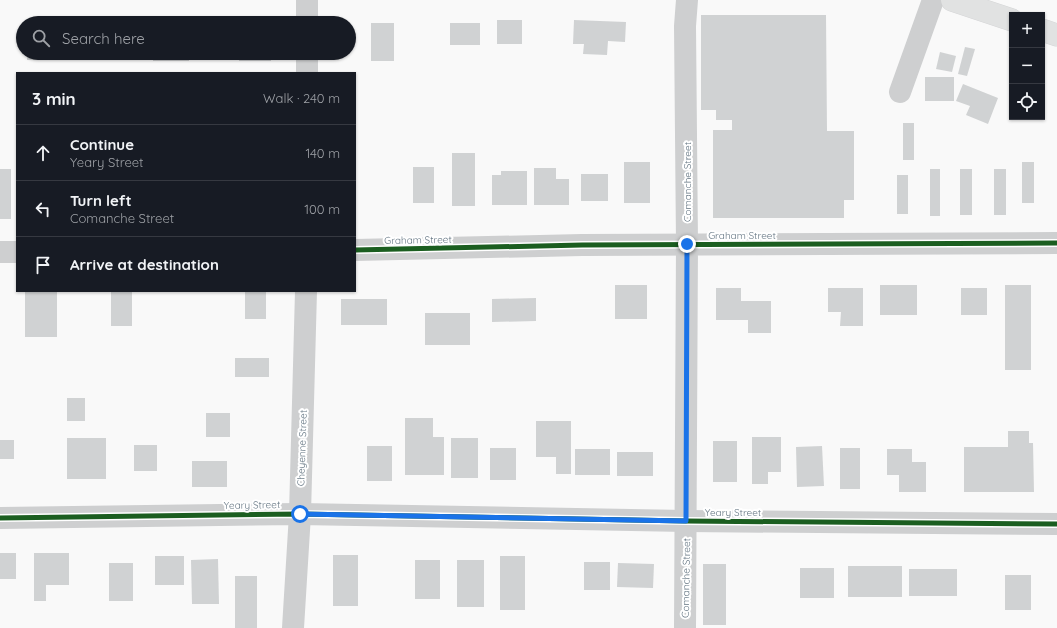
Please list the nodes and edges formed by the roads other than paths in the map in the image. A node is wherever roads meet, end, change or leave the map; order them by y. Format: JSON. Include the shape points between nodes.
{"nodes":[{"id":1,"x":307,"y":0,"type":"edge"},
{"id":2,"x":687,"y":0,"type":"edge"},
{"id":3,"x":933,"y":0,"type":"edge"},
{"id":4,"x":952,"y":0,"type":"edge"},
{"id":5,"x":307,"y":16,"type":"edge"},
{"id":6,"x":1009,"y":19,"type":"edge"},
{"id":7,"x":1045,"y":31,"type":"edge"},
{"id":8,"x":1057,"y":35,"type":"edge"},
{"id":9,"x":307,"y":60,"type":"edge"},
{"id":10,"x":307,"y":72,"type":"edge"},
{"id":11,"x":900,"y":92,"type":"dead end"},
{"id":12,"x":1057,"y":243,"type":"edge"},
{"id":13,"x":687,"y":244,"type":"junction"},
{"id":14,"x":356,"y":250,"type":"edge"},
{"id":15,"x":0,"y":252,"type":"edge"},
{"id":16,"x":16,"y":252,"type":"edge"},
{"id":17,"x":306,"y":292,"type":"edge"},
{"id":18,"x":300,"y":514,"type":"junction"},
{"id":19,"x":0,"y":518,"type":"edge"},
{"id":20,"x":686,"y":521,"type":"junction"},
{"id":21,"x":1057,"y":524,"type":"edge"},
{"id":22,"x":294,"y":628,"type":"edge"},
{"id":23,"x":685,"y":628,"type":"edge"}],
"edges":[{"from":1,"to":5,"type":"street"},
{"from":2,"to":13,"type":"street","name":"Comanche Street"},
{"from":3,"to":11,"type":"street"},
{"from":4,"to":6,"type":"main road"},
{"from":7,"to":8,"type":"main road"},
{"from":9,"to":10,"type":"street"},
{"from":12,"to":13,"type":"street","name":"Graham Street"},
{"from":13,"to":14,"type":"street","name":"Graham Street"},
{"from":13,"to":20,"type":"street","name":"Comanche Street"},
{"from":15,"to":16,"type":"street"},
{"from":17,"to":18,"type":"street","name":"Cheyenne Street"},
{"from":18,"to":19,"type":"street","name":"Yeary Street"},
{"from":18,"to":20,"type":"street","name":"Yeary Street"},
{"from":18,"to":22,"type":"street","name":"Cheyenne Street"},
{"from":20,"to":21,"type":"street","name":"Yeary Street"},
{"from":20,"to":23,"type":"street","name":"Comanche Street"}]}
